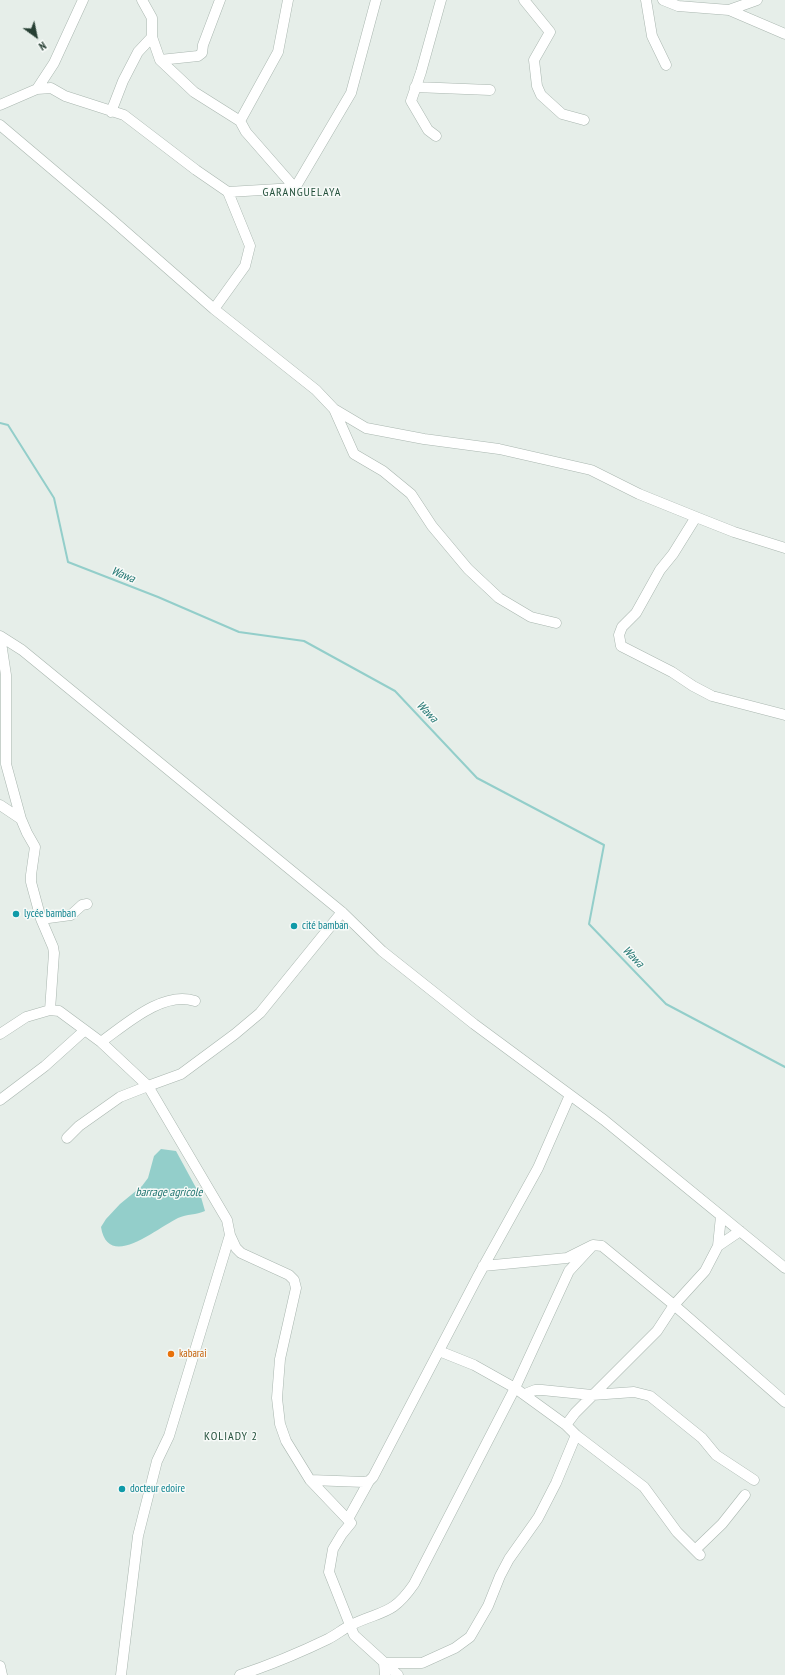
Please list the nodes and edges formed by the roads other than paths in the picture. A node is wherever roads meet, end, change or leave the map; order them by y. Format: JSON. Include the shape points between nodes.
{"nodes":[{"id":1,"x":83,"y":0,"type":"edge"},
{"id":2,"x":142,"y":0,"type":"edge"},
{"id":3,"x":220,"y":0,"type":"edge"},
{"id":4,"x":288,"y":0,"type":"edge"},
{"id":5,"x":376,"y":0,"type":"edge"},
{"id":6,"x":441,"y":0,"type":"edge"},
{"id":7,"x":524,"y":0,"type":"edge"},
{"id":8,"x":646,"y":0,"type":"edge"},
{"id":9,"x":663,"y":0,"type":"edge"},
{"id":10,"x":757,"y":0,"type":"edge"},
{"id":11,"x":729,"y":10,"type":"junction"},
{"id":12,"x":785,"y":34,"type":"edge"},
{"id":13,"x":152,"y":37,"type":"junction"},
{"id":14,"x":160,"y":60,"type":"junction"},
{"id":15,"x":666,"y":65,"type":"dead end"},
{"id":16,"x":415,"y":87,"type":"junction"},
{"id":17,"x":37,"y":89,"type":"junction"},
{"id":18,"x":490,"y":90,"type":"dead end"},
{"id":19,"x":0,"y":104,"type":"edge"},
{"id":20,"x":111,"y":112,"type":"junction"},
{"id":21,"x":584,"y":120,"type":"dead end"},
{"id":22,"x":240,"y":121,"type":"junction"},
{"id":23,"x":0,"y":125,"type":"edge"},
{"id":24,"x":436,"y":136,"type":"dead end"},
{"id":25,"x":295,"y":188,"type":"junction"},
{"id":26,"x":228,"y":192,"type":"junction"},
{"id":27,"x":214,"y":310,"type":"junction"},
{"id":28,"x":334,"y":409,"type":"junction"},
{"id":29,"x":696,"y":517,"type":"junction"},
{"id":30,"x":785,"y":548,"type":"edge"},
{"id":31,"x":556,"y":623,"type":"dead end"},
{"id":32,"x":0,"y":636,"type":"edge"},
{"id":33,"x":785,"y":715,"type":"edge"},
{"id":34,"x":0,"y":805,"type":"edge"},
{"id":35,"x":21,"y":818,"type":"junction"},
{"id":36,"x":87,"y":904,"type":"dead end"},
{"id":37,"x":342,"y":912,"type":"junction"},
{"id":38,"x":41,"y":919,"type":"junction"},
{"id":39,"x":195,"y":1001,"type":"dead end"},
{"id":40,"x":50,"y":1010,"type":"junction"},
{"id":41,"x":85,"y":1030,"type":"junction"},
{"id":42,"x":0,"y":1034,"type":"edge"},
{"id":43,"x":101,"y":1042,"type":"junction"},
{"id":44,"x":148,"y":1086,"type":"junction"},
{"id":45,"x":570,"y":1095,"type":"junction"},
{"id":46,"x":0,"y":1099,"type":"edge"},
{"id":47,"x":67,"y":1138,"type":"dead end"},
{"id":48,"x":721,"y":1216,"type":"junction"},
{"id":49,"x":740,"y":1231,"type":"junction"},
{"id":50,"x":230,"y":1235,"type":"junction"},
{"id":51,"x":594,"y":1244,"type":"junction"},
{"id":52,"x":718,"y":1246,"type":"junction"},
{"id":53,"x":483,"y":1266,"type":"junction"},
{"id":54,"x":785,"y":1268,"type":"edge"},
{"id":55,"x":674,"y":1305,"type":"junction"},
{"id":56,"x":439,"y":1351,"type":"junction"},
{"id":57,"x":515,"y":1388,"type":"junction"},
{"id":58,"x":525,"y":1394,"type":"junction"},
{"id":59,"x":592,"y":1395,"type":"junction"},
{"id":60,"x":785,"y":1402,"type":"edge"},
{"id":61,"x":566,"y":1425,"type":"junction"},
{"id":62,"x":576,"y":1435,"type":"junction"},
{"id":63,"x":310,"y":1480,"type":"junction"},
{"id":64,"x":754,"y":1480,"type":"dead end"},
{"id":65,"x":369,"y":1481,"type":"junction"},
{"id":66,"x":745,"y":1496,"type":"dead end"},
{"id":67,"x":348,"y":1519,"type":"junction"},
{"id":68,"x":351,"y":1625,"type":"junction"},
{"id":69,"x":384,"y":1663,"type":"junction"},
{"id":70,"x":422,"y":1663,"type":"junction"},
{"id":71,"x":0,"y":1666,"type":"edge"},
{"id":72,"x":2,"y":1675,"type":"edge"},
{"id":73,"x":121,"y":1675,"type":"edge"},
{"id":74,"x":240,"y":1675,"type":"edge"},
{"id":75,"x":385,"y":1675,"type":"edge"},
{"id":76,"x":395,"y":1675,"type":"edge"}],
"edges":[{"from":1,"to":17,"type":"street","via":[[54,63]]},
{"from":2,"to":13,"type":"street","via":[[152,18]]},
{"from":3,"to":14,"type":"street","via":[[202,53],[198,56]]},
{"from":4,"to":22,"type":"street","via":[[278,52]]},
{"from":5,"to":25,"type":"street","via":[[351,93]]},
{"from":6,"to":16,"type":"street"},
{"from":7,"to":21,"type":"street","via":[[550,32],[534,60],[537,86],[541,94],[562,114]]},
{"from":8,"to":15,"type":"street","via":[[652,36]]},
{"from":9,"to":11,"type":"street","via":[[678,6]]},
{"from":10,"to":11,"type":"street"},
{"from":11,"to":12,"type":"street"},
{"from":13,"to":14,"type":"street"},
{"from":13,"to":20,"type":"street","via":[[134,58]]},
{"from":14,"to":22,"type":"street","via":[[194,92]]},
{"from":16,"to":18,"type":"street"},
{"from":16,"to":24,"type":"street","via":[[412,101],[428,130]]},
{"from":17,"to":19,"type":"street"},
{"from":17,"to":20,"type":"street","via":[[51,88],[65,96]]},
{"from":20,"to":26,"type":"street","via":[[135,122]]},
{"from":22,"to":25,"type":"street","via":[[246,132]]},
{"from":23,"to":27,"type":"street"},
{"from":25,"to":26,"type":"street"},
{"from":26,"to":27,"type":"street","via":[[250,246],[245,266]]},
{"from":27,"to":28,"type":"street","via":[[316,390]]},
{"from":28,"to":29,"type":"street","via":[[366,428],[424,439],[499,448],[591,470],[639,494]]},
{"from":28,"to":31,"type":"street","via":[[354,454],[384,471],[411,494],[432,526],[468,569],[499,598],[531,617]]},
{"from":29,"to":30,"type":"street"},
{"from":29,"to":33,"type":"street","via":[[660,570],[636,613],[622,627],[619,635],[621,646],[712,696]]},
{"from":32,"to":35,"type":"street","via":[[6,675],[6,764]]},
{"from":32,"to":37,"type":"street","via":[[28,655]]},
{"from":34,"to":35,"type":"street"},
{"from":35,"to":38,"type":"street","via":[[35,847],[31,882]]},
{"from":36,"to":38,"type":"street","via":[[82,905],[71,915]]},
{"from":37,"to":44,"type":"street","via":[[260,1013],[181,1074]]},
{"from":37,"to":45,"type":"street","via":[[387,955]]},
{"from":38,"to":40,"type":"street","via":[[54,953]]},
{"from":39,"to":43,"type":"street","via":[[179,998],[153,1006]]},
{"from":40,"to":41,"type":"street","via":[[59,1011]]},
{"from":40,"to":42,"type":"street","via":[[26,1017]]},
{"from":41,"to":43,"type":"street"},
{"from":41,"to":46,"type":"street","via":[[45,1066]]},
{"from":43,"to":44,"type":"street"},
{"from":44,"to":47,"type":"street","via":[[120,1097],[79,1126]]},
{"from":44,"to":50,"type":"street","via":[[227,1220]]},
{"from":45,"to":48,"type":"street"},
{"from":45,"to":53,"type":"street","via":[[538,1168]]},
{"from":48,"to":49,"type":"street"},
{"from":48,"to":52,"type":"street"},
{"from":49,"to":52,"type":"street"},
{"from":49,"to":54,"type":"street"},
{"from":50,"to":63,"type":"street","via":[[236,1248],[241,1252],[294,1280],[296,1288],[280,1359],[277,1411],[286,1441]]},
{"from":50,"to":73,"type":"street","via":[[169,1436],[157,1461],[138,1536]]},
{"from":51,"to":53,"type":"street","via":[[567,1258]]},
{"from":51,"to":55,"type":"street","via":[[602,1246]]},
{"from":51,"to":57,"type":"street","via":[[569,1271]]},
{"from":52,"to":55,"type":"street","via":[[704,1271]]},
{"from":53,"to":56,"type":"street"},
{"from":55,"to":59,"type":"street","via":[[657,1332]]},
{"from":55,"to":60,"type":"street"},
{"from":56,"to":57,"type":"street","via":[[474,1365]]},
{"from":56,"to":65,"type":"street"},
{"from":57,"to":58,"type":"street"},
{"from":57,"to":68,"type":"street","via":[[414,1584],[392,1609]]},
{"from":58,"to":59,"type":"street","via":[[542,1390]]},
{"from":58,"to":61,"type":"street"},
{"from":59,"to":61,"type":"street"},
{"from":59,"to":64,"type":"street","via":[[634,1392],[650,1396],[702,1438],[716,1454]]},
{"from":61,"to":62,"type":"street"},
{"from":62,"to":66,"type":"street","via":[[644,1487],[677,1532],[698,1552]]},
{"from":62,"to":70,"type":"street","via":[[556,1483],[538,1518],[506,1565],[478,1626],[460,1645]]},
{"from":63,"to":65,"type":"street"},
{"from":63,"to":67,"type":"street"},
{"from":65,"to":67,"type":"street"},
{"from":67,"to":68,"type":"street","via":[[350,1525],[333,1549],[329,1572]]},
{"from":68,"to":69,"type":"street","via":[[358,1640]]},
{"from":68,"to":74,"type":"street","via":[[304,1650]]},
{"from":69,"to":70,"type":"street"},
{"from":69,"to":75,"type":"street"},
{"from":69,"to":76,"type":"street"},
{"from":70,"to":76,"type":"street"},
{"from":71,"to":72,"type":"street"}]}
